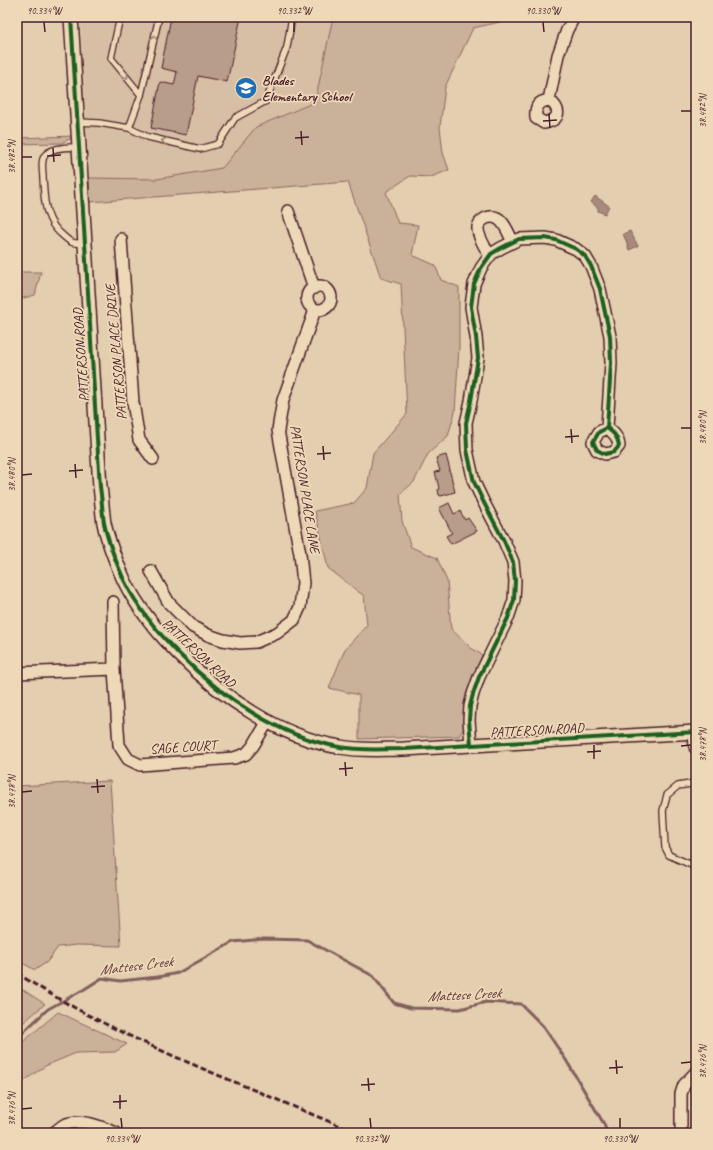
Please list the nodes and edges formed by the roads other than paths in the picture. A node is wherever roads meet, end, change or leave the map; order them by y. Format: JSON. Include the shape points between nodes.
{"nodes":[{"id":1,"x":71,"y":17,"type":"edge"},
{"id":2,"x":120,"y":17,"type":"edge"},
{"id":3,"x":159,"y":17,"type":"edge"},
{"id":4,"x":292,"y":17,"type":"edge"},
{"id":5,"x":574,"y":17,"type":"edge"},
{"id":6,"x":141,"y":95,"type":"junction"},
{"id":7,"x":549,"y":100,"type":"dead end"},
{"id":8,"x":78,"y":122,"type":"junction"},
{"id":9,"x":129,"y":128,"type":"junction"},
{"id":10,"x":79,"y":147,"type":"junction"},
{"id":11,"x":288,"y":211,"type":"dead end"},
{"id":12,"x":121,"y":239,"type":"dead end"},
{"id":13,"x":513,"y":242,"type":"junction"},
{"id":14,"x":85,"y":243,"type":"junction"},
{"id":15,"x":490,"y":256,"type":"junction"},
{"id":16,"x":314,"y":288,"type":"junction"},
{"id":17,"x":315,"y":310,"type":"junction"},
{"id":18,"x":607,"y":428,"type":"dead end"},
{"id":19,"x":153,"y":459,"type":"dead end"},
{"id":20,"x":151,"y":571,"type":"dead end"},
{"id":21,"x":113,"y":602,"type":"dead end"},
{"id":22,"x":114,"y":669,"type":"junction"},
{"id":23,"x":17,"y":673,"type":"edge"},
{"id":24,"x":268,"y":722,"type":"junction"},
{"id":25,"x":696,"y":732,"type":"edge"},
{"id":26,"x":471,"y":745,"type":"junction"},
{"id":27,"x":696,"y":748,"type":"edge"},
{"id":28,"x":696,"y":783,"type":"edge"},
{"id":29,"x":696,"y":867,"type":"edge"},
{"id":30,"x":696,"y":1072,"type":"edge"},
{"id":31,"x":681,"y":1131,"type":"dead end"},
{"id":32,"x":54,"y":1133,"type":"edge"},
{"id":33,"x":116,"y":1133,"type":"edge"}],
"edges":[{"from":1,"to":8,"type":"street","name":"PATTERSON ROAD"},
{"from":2,"to":6,"type":"lane","one_way":true,"via":[[111,58]]},
{"from":6,"to":3,"type":"lane","one_way":true},
{"from":4,"to":9,"type":"lane","one_way":true,"via":[[287,47],[266,101],[234,118],[218,144],[200,149],[148,137]]},
{"from":5,"to":7,"type":"street","via":[[558,55]]},
{"from":6,"to":9,"type":"lane"},
{"from":8,"to":9,"type":"lane"},
{"from":8,"to":10,"type":"street","name":"PATTERSON ROAD"},
{"from":10,"to":14,"type":"street","name":"PATTERSON ROAD"},
{"from":10,"to":14,"type":"lane","via":[[57,149],[45,155],[43,173],[48,216],[53,225],[74,244]]},
{"from":11,"to":16,"type":"street"},
{"from":12,"to":19,"type":"street","name":"PATTERSON PLACE DRIVE","via":[[133,402],[139,440]]},
{"from":13,"to":15,"type":"street"},
{"from":13,"to":15,"type":"street","via":[[504,223],[498,218],[482,220],[478,226],[479,234]]},
{"from":13,"to":18,"type":"street","via":[[520,239],[556,240],[578,250],[594,271],[610,336]]},
{"from":14,"to":24,"type":"street","name":"PATTERSON ROAD","via":[[100,487],[104,522],[118,565],[144,613],[169,643],[201,674],[253,714]]},
{"from":15,"to":26,"type":"street","via":[[474,284],[471,307],[478,358],[466,423],[467,450],[474,482],[513,562],[515,581],[514,600],[508,618],[473,694],[470,706]]},
{"from":16,"to":17,"type":"street","via":[[307,297],[309,305]]},
{"from":16,"to":17,"type":"street","via":[[326,288],[332,298],[329,306]]},
{"from":17,"to":20,"type":"street","name":"PATTERSON PLACE LANE","via":[[283,400],[278,430],[303,583],[300,607],[294,620],[277,633],[256,642],[240,643],[208,635],[193,627],[169,603]]},
{"from":21,"to":22,"type":"street","name":"SAGE COURT"},
{"from":22,"to":23,"type":"street"},
{"from":22,"to":24,"type":"street","name":"SAGE COURT","via":[[119,745],[128,759],[140,765],[234,758],[246,754]]},
{"from":24,"to":26,"type":"street","name":"PATTERSON ROAD","via":[[339,747],[404,749]]},
{"from":25,"to":26,"type":"street","name":"PATTERSON ROAD"},
{"from":25,"to":27,"type":"street"},
{"from":28,"to":29,"type":"lane","via":[[678,786],[667,795],[663,811],[665,846],[669,855]]},
{"from":30,"to":31,"type":"street","via":[[684,1085],[681,1094]]},
{"from":32,"to":33,"type":"street","via":[[63,1126],[75,1123],[91,1123]]}]}
